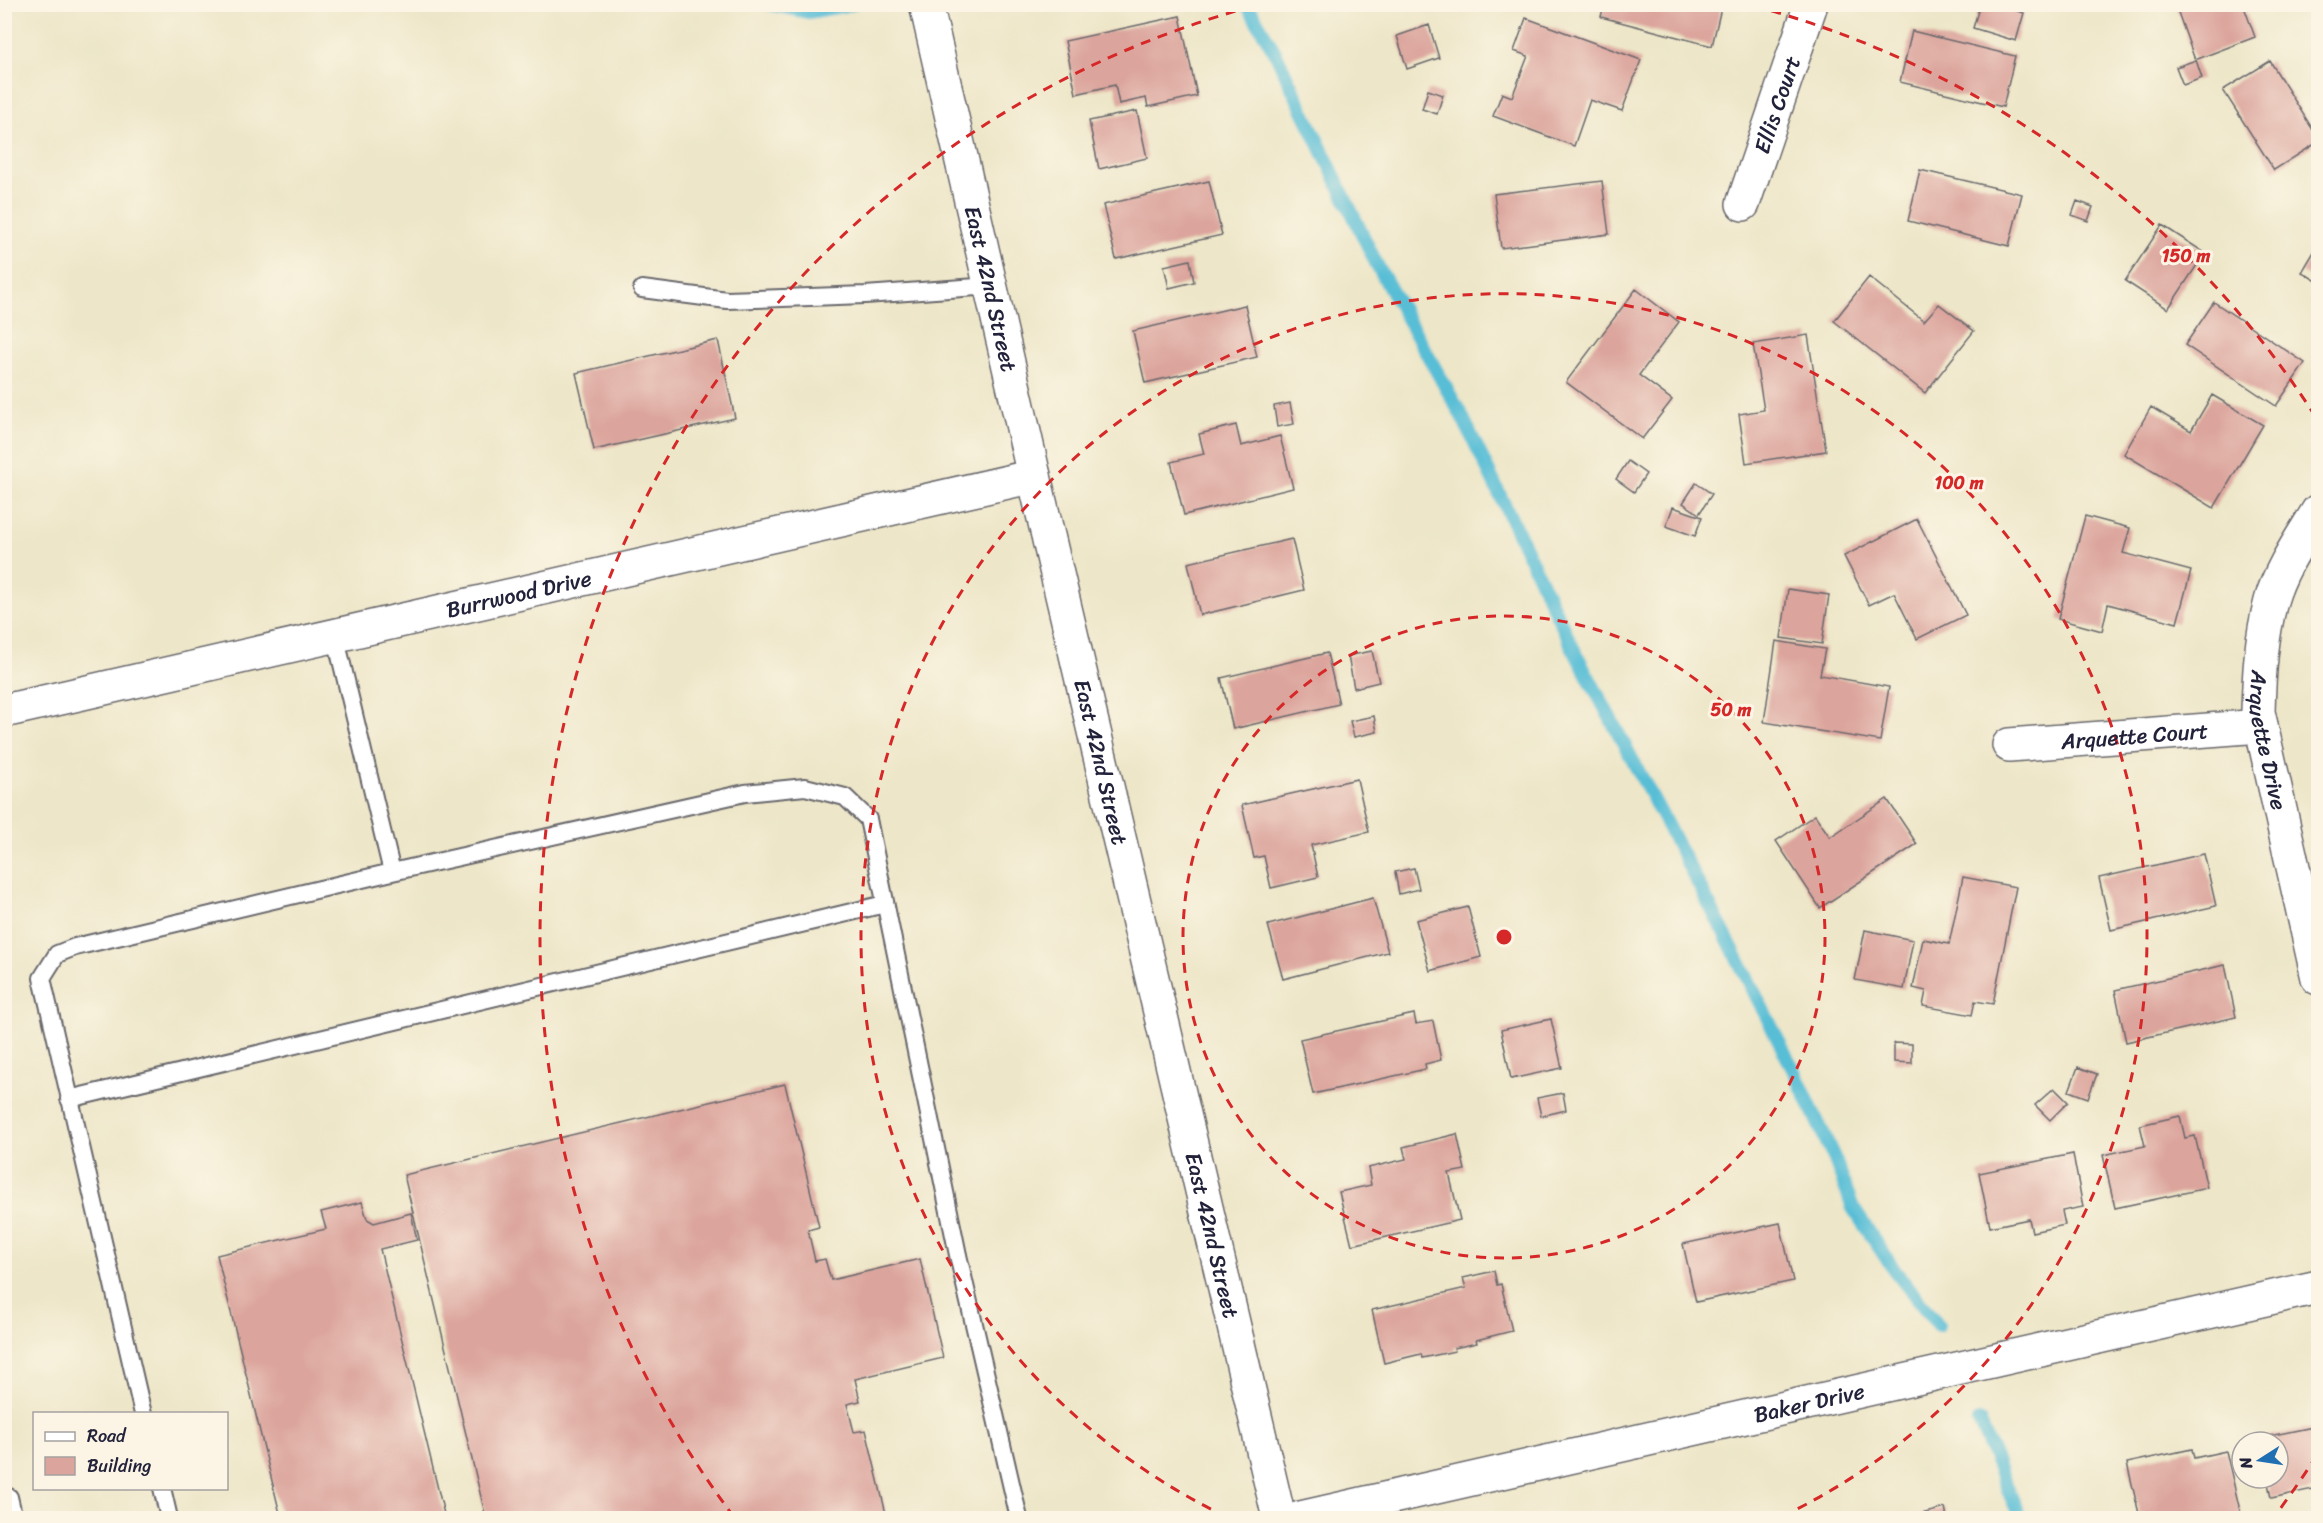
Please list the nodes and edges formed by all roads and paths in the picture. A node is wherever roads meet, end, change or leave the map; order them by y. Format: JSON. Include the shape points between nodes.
{"nodes":[{"id":1,"x":926,"y":4,"type":"edge"},
{"id":2,"x":1811,"y":4,"type":"edge"},
{"id":3,"x":1743,"y":204,"type":"dead end"},
{"id":4,"x":991,"y":286,"type":"junction"},
{"id":5,"x":642,"y":290,"type":"dead end"},
{"id":6,"x":1034,"y":476,"type":"junction"},
{"id":7,"x":2319,"y":511,"type":"edge"},
{"id":8,"x":335,"y":635,"type":"junction"},
{"id":9,"x":4,"y":711,"type":"edge"},
{"id":10,"x":2261,"y":726,"type":"junction"},
{"id":11,"x":2009,"y":745,"type":"dead end"},
{"id":12,"x":392,"y":872,"type":"junction"},
{"id":13,"x":885,"y":904,"type":"junction"},
{"id":14,"x":2319,"y":978,"type":"edge"},
{"id":15,"x":69,"y":1099,"type":"junction"},
{"id":16,"x":2319,"y":1287,"type":"edge"},
{"id":17,"x":143,"y":1412,"type":"edge"},
{"id":18,"x":163,"y":1490,"type":"edge"},
{"id":19,"x":4,"y":1498,"type":"edge"},
{"id":20,"x":14,"y":1518,"type":"edge"},
{"id":21,"x":170,"y":1518,"type":"edge"},
{"id":22,"x":1019,"y":1518,"type":"edge"},
{"id":23,"x":1279,"y":1518,"type":"edge"},
{"id":24,"x":1300,"y":1518,"type":"edge"}],
"edges":[{"from":1,"to":4,"type":"street","name":"East 42nd Street"},
{"from":2,"to":3,"type":"street","name":"Ellis Court"},
{"from":4,"to":5,"type":"lane","via":[[865,296],[727,300]]},
{"from":4,"to":6,"type":"street","name":"East 42nd Street"},
{"from":6,"to":8,"type":"street","name":"Burrwood Drive"},
{"from":6,"to":23,"type":"street","name":"East 42nd Street"},
{"from":7,"to":10,"type":"street","name":"Arquette Drive","via":[[2292,553],[2272,600],[2259,669]]},
{"from":8,"to":9,"type":"street","name":"Burrwood Drive"},
{"from":8,"to":12,"type":"lane"},
{"from":10,"to":11,"type":"street","name":"Arquette Court"},
{"from":10,"to":14,"type":"street","name":"Arquette Drive"},
{"from":12,"to":13,"type":"lane","via":[[746,794],[805,787],[845,797],[868,819]]},
{"from":12,"to":15,"type":"lane","via":[[57,954],[42,978]]},
{"from":13,"to":15,"type":"lane"},
{"from":13,"to":22,"type":"lane","via":[[958,1255]]},
{"from":15,"to":17,"type":"lane"},
{"from":16,"to":24,"type":"street","name":"Baker Drive"},
{"from":18,"to":21,"type":"lane"},
{"from":19,"to":20,"type":"lane","via":[[9,1497]]}]}
